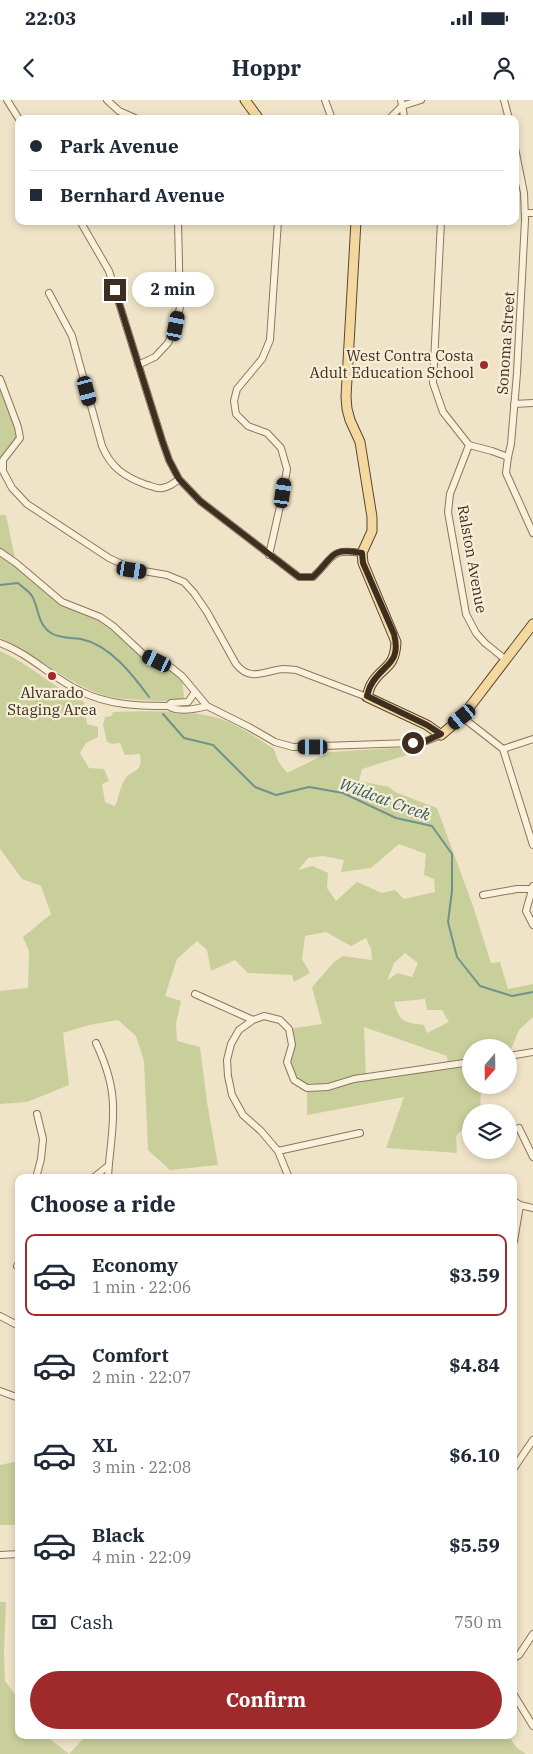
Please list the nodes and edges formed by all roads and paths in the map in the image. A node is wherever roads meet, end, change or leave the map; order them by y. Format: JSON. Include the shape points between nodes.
{"nodes":[{"id":1,"x":7,"y":100,"type":"edge"},
{"id":2,"x":107,"y":100,"type":"edge"},
{"id":3,"x":245,"y":100,"type":"edge"},
{"id":4,"x":325,"y":100,"type":"edge"},
{"id":5,"x":421,"y":100,"type":"edge"},
{"id":6,"x":504,"y":100,"type":"edge"},
{"id":7,"x":402,"y":103,"type":"edge"},
{"id":8,"x":16,"y":115,"type":"edge"},
{"id":9,"x":129,"y":115,"type":"edge"},
{"id":10,"x":256,"y":115,"type":"edge"},
{"id":11,"x":331,"y":115,"type":"edge"},
{"id":12,"x":392,"y":115,"type":"edge"},
{"id":13,"x":507,"y":115,"type":"edge"},
{"id":14,"x":519,"y":168,"type":"edge"},
{"id":15,"x":525,"y":213,"type":"junction"},
{"id":16,"x":533,"y":213,"type":"edge"},
{"id":17,"x":82,"y":225,"type":"edge"},
{"id":18,"x":178,"y":225,"type":"edge"},
{"id":19,"x":278,"y":225,"type":"edge"},
{"id":20,"x":356,"y":225,"type":"edge"},
{"id":21,"x":441,"y":225,"type":"edge"},
{"id":22,"x":49,"y":293,"type":"dead end"},
{"id":23,"x":138,"y":365,"type":"junction"},
{"id":24,"x":0,"y":379,"type":"edge"},
{"id":25,"x":514,"y":404,"type":"junction"},
{"id":26,"x":533,"y":404,"type":"edge"},
{"id":27,"x":469,"y":445,"type":"junction"},
{"id":28,"x":508,"y":457,"type":"junction"},
{"id":29,"x":179,"y":479,"type":"junction"},
{"id":30,"x":533,"y":533,"type":"edge"},
{"id":31,"x":0,"y":552,"type":"edge"},
{"id":32,"x":362,"y":553,"type":"junction"},
{"id":33,"x":268,"y":555,"type":"junction"},
{"id":34,"x":533,"y":624,"type":"edge"},
{"id":35,"x":0,"y":643,"type":"edge"},
{"id":36,"x":506,"y":660,"type":"junction"},
{"id":37,"x":195,"y":692,"type":"junction"},
{"id":38,"x":367,"y":696,"type":"junction"},
{"id":39,"x":188,"y":706,"type":"junction"},
{"id":40,"x":207,"y":706,"type":"junction"},
{"id":41,"x":462,"y":717,"type":"junction"},
{"id":42,"x":441,"y":734,"type":"junction"},
{"id":43,"x":533,"y":739,"type":"edge"},
{"id":44,"x":502,"y":749,"type":"junction"},
{"id":45,"x":533,"y":845,"type":"edge"},
{"id":46,"x":532,"y":887,"type":"edge"},
{"id":47,"x":483,"y":895,"type":"dead end"},
{"id":48,"x":533,"y":925,"type":"edge"},
{"id":49,"x":195,"y":994,"type":"dead end"},
{"id":50,"x":254,"y":1020,"type":"junction"},
{"id":51,"x":96,"y":1043,"type":"dead end"},
{"id":52,"x":533,"y":1052,"type":"edge"},
{"id":53,"x":518,"y":1054,"type":"edge"},
{"id":54,"x":462,"y":1063,"type":"edge"},
{"id":55,"x":37,"y":1114,"type":"dead end"},
{"id":56,"x":519,"y":1128,"type":"dead end"},
{"id":57,"x":360,"y":1133,"type":"dead end"},
{"id":58,"x":278,"y":1151,"type":"junction"},
{"id":59,"x":533,"y":1157,"type":"edge"},
{"id":60,"x":108,"y":1166,"type":"junction"},
{"id":61,"x":37,"y":1174,"type":"edge"},
{"id":62,"x":97,"y":1174,"type":"edge"},
{"id":63,"x":108,"y":1174,"type":"edge"},
{"id":64,"x":287,"y":1174,"type":"edge"},
{"id":65,"x":517,"y":1203,"type":"edge"},
{"id":66,"x":533,"y":1208,"type":"edge"},
{"id":67,"x":0,"y":1316,"type":"edge"},
{"id":68,"x":15,"y":1324,"type":"edge"},
{"id":69,"x":0,"y":1391,"type":"edge"},
{"id":70,"x":15,"y":1397,"type":"edge"},
{"id":71,"x":533,"y":1440,"type":"edge"},
{"id":72,"x":517,"y":1464,"type":"edge"},
{"id":73,"x":15,"y":1554,"type":"edge"},
{"id":74,"x":0,"y":1555,"type":"edge"},
{"id":75,"x":533,"y":1634,"type":"edge"},
{"id":76,"x":517,"y":1656,"type":"edge"},
{"id":77,"x":517,"y":1701,"type":"edge"},
{"id":78,"x":533,"y":1726,"type":"edge"}],
"edges":[{"from":1,"to":8,"type":"street"},
{"from":2,"to":9,"type":"street"},
{"from":3,"to":10,"type":"main road"},
{"from":4,"to":11,"type":"street"},
{"from":5,"to":7,"type":"street"},
{"from":6,"to":13,"type":"street"},
{"from":7,"to":12,"type":"street"},
{"from":14,"to":15,"type":"street","name":"Sonoma Street"},
{"from":15,"to":16,"type":"street"},
{"from":15,"to":25,"type":"street","name":"Sonoma Street"},
{"from":17,"to":23,"type":"street","via":[[110,271]]},
{"from":18,"to":23,"type":"street","via":[[180,307],[176,326],[168,343],[155,357]]},
{"from":19,"to":33,"type":"street","via":[[270,340],[262,359],[237,389],[234,401],[236,414],[248,426],[267,433],[282,448],[287,469]]},
{"from":20,"to":32,"type":"main road","via":[[346,397],[350,420],[360,442],[372,517],[372,531]]},
{"from":21,"to":27,"type":"street","via":[[434,383],[443,412]]},
{"from":22,"to":29,"type":"street","via":[[72,336],[108,459],[128,477],[160,489]]},
{"from":23,"to":29,"type":"street","via":[[169,460]]},
{"from":24,"to":38,"type":"street","via":[[20,438],[3,460],[3,471],[12,488],[27,504],[132,570],[167,575],[184,582],[207,612],[236,664],[247,674],[296,670]]},
{"from":25,"to":26,"type":"street"},
{"from":25,"to":28,"type":"street","name":"Sonoma Street"},
{"from":27,"to":28,"type":"street"},
{"from":27,"to":36,"type":"street","name":"Ralston Avenue","via":[[450,494],[448,512],[466,614],[476,633]]},
{"from":28,"to":30,"type":"street","name":"Sonoma Street","via":[[506,474]]},
{"from":29,"to":33,"type":"street","via":[[200,501]]},
{"from":31,"to":37,"type":"street","via":[[62,602],[100,617],[143,654],[172,668]]},
{"from":32,"to":33,"type":"street","via":[[338,552],[328,558],[313,577],[299,577]]},
{"from":32,"to":38,"type":"main road","via":[[363,563],[396,642],[392,661],[371,685]]},
{"from":34,"to":36,"type":"main road"},
{"from":35,"to":39,"type":"street","via":[[93,697],[114,703]]},
{"from":36,"to":41,"type":"main road"},
{"from":37,"to":39,"type":"street"},
{"from":37,"to":40,"type":"street"},
{"from":38,"to":42,"type":"main road"},
{"from":39,"to":40,"type":"street","via":[[194,710]]},
{"from":40,"to":42,"type":"street","via":[[275,742],[292,747],[413,743]]},
{"from":41,"to":42,"type":"main road"},
{"from":41,"to":44,"type":"street"},
{"from":43,"to":44,"type":"street"},
{"from":44,"to":45,"type":"street"},
{"from":46,"to":47,"type":"street"},
{"from":46,"to":48,"type":"street","via":[[526,911]]},
{"from":49,"to":50,"type":"street"},
{"from":50,"to":54,"type":"street","via":[[264,1016],[280,1020],[289,1029],[292,1045],[287,1062],[294,1080],[307,1088]]},
{"from":50,"to":58,"type":"street","via":[[239,1030],[231,1044],[228,1076],[232,1095],[243,1115]]},
{"from":51,"to":60,"type":"street","via":[[104,1060],[114,1107]]},
{"from":52,"to":53,"type":"street"},
{"from":55,"to":61,"type":"street","via":[[43,1139]]},
{"from":56,"to":59,"type":"street"},
{"from":57,"to":58,"type":"street"},
{"from":58,"to":64,"type":"street"},
{"from":60,"to":62,"type":"street"},
{"from":60,"to":63,"type":"street"},
{"from":65,"to":66,"type":"street"},
{"from":67,"to":68,"type":"street"},
{"from":69,"to":70,"type":"street"},
{"from":71,"to":72,"type":"street"},
{"from":73,"to":74,"type":"street"},
{"from":75,"to":76,"type":"street"},
{"from":77,"to":78,"type":"street"}]}
